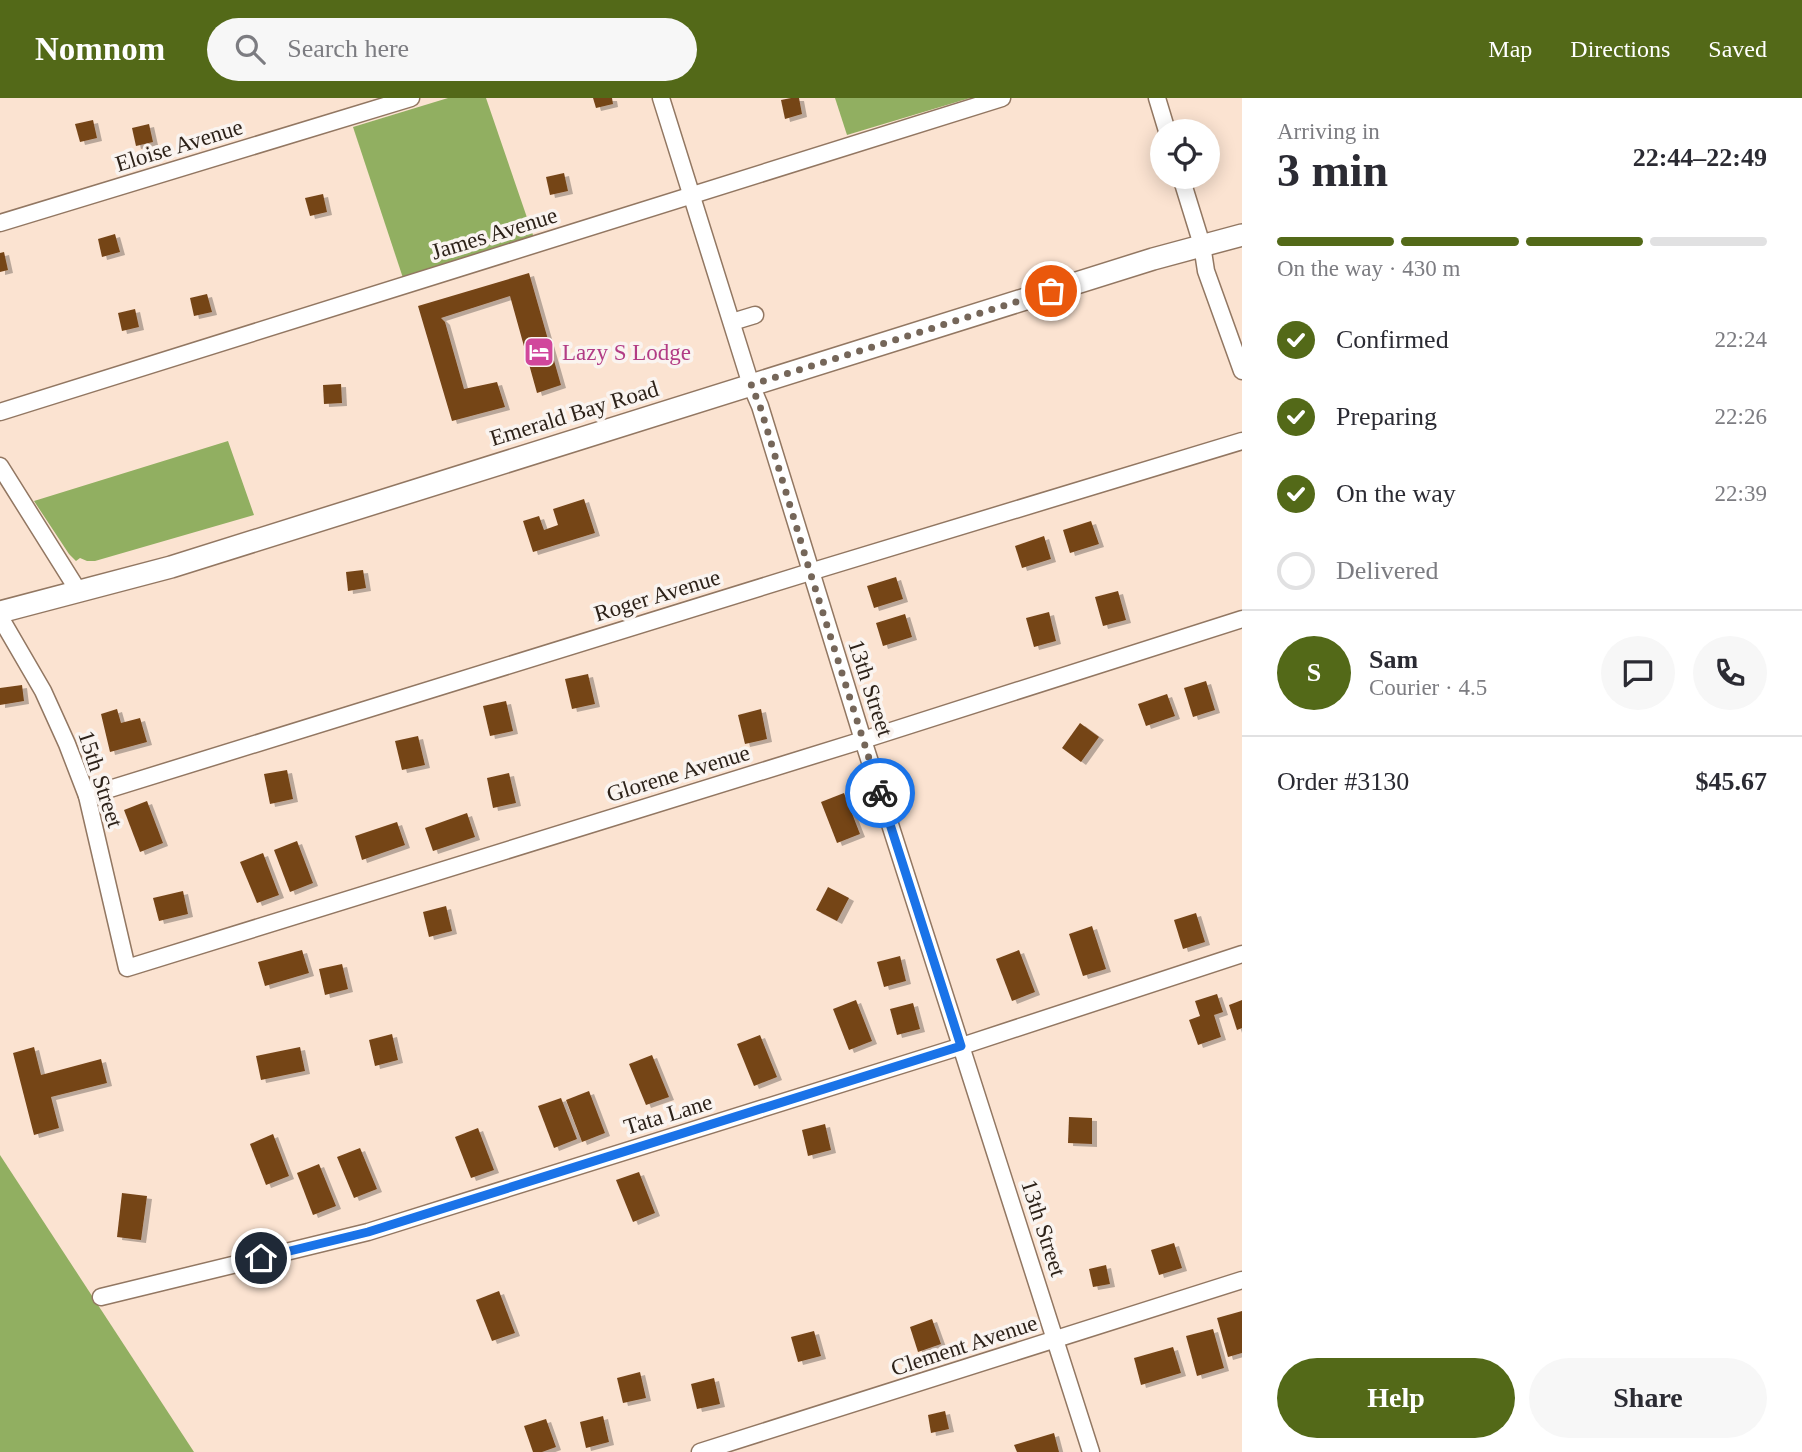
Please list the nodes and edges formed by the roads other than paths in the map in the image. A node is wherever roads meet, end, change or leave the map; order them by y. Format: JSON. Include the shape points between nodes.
{"nodes":[{"id":1,"x":411,"y":98,"type":"edge"},
{"id":2,"x":661,"y":98,"type":"edge"},
{"id":3,"x":1002,"y":98,"type":"edge"},
{"id":4,"x":1157,"y":98,"type":"edge"},
{"id":5,"x":1163,"y":119,"type":"edge"},
{"id":6,"x":1185,"y":189,"type":"edge"},
{"id":7,"x":691,"y":195,"type":"junction"},
{"id":8,"x":0,"y":223,"type":"edge"},
{"id":9,"x":1242,"y":235,"type":"edge"},
{"id":10,"x":1202,"y":245,"type":"junction"},
{"id":11,"x":755,"y":315,"type":"dead end"},
{"id":12,"x":732,"y":322,"type":"junction"},
{"id":13,"x":1242,"y":371,"type":"edge"},
{"id":14,"x":751,"y":385,"type":"junction"},
{"id":15,"x":0,"y":412,"type":"edge"},
{"id":16,"x":1242,"y":441,"type":"edge"},
{"id":17,"x":0,"y":466,"type":"edge"},
{"id":18,"x":810,"y":572,"type":"junction"},
{"id":19,"x":79,"y":592,"type":"junction"},
{"id":20,"x":0,"y":614,"type":"edge"},
{"id":21,"x":1242,"y":619,"type":"edge"},
{"id":22,"x":863,"y":740,"type":"junction"},
{"id":23,"x":87,"y":796,"type":"junction"},
{"id":24,"x":1242,"y":954,"type":"edge"},
{"id":25,"x":127,"y":968,"type":"joint"},
{"id":26,"x":961,"y":1046,"type":"junction"},
{"id":27,"x":1242,"y":1280,"type":"edge"},
{"id":28,"x":101,"y":1297,"type":"dead end"},
{"id":29,"x":1056,"y":1340,"type":"junction"},
{"id":30,"x":700,"y":1452,"type":"edge"},
{"id":31,"x":1091,"y":1452,"type":"edge"}],
"edges":[{"from":1,"to":8,"type":"street","name":"Eloise Avenue"},
{"from":2,"to":7,"type":"street","name":"13th Street"},
{"from":3,"to":7,"type":"street","name":"James Avenue"},
{"from":4,"to":5,"type":"street"},
{"from":6,"to":10,"type":"street"},
{"from":7,"to":12,"type":"street","name":"13th Street"},
{"from":7,"to":15,"type":"street","name":"James Avenue"},
{"from":9,"to":10,"type":"main road","name":"Emerald Bay Road"},
{"from":10,"to":13,"type":"street","via":[[1206,271]]},
{"from":10,"to":14,"type":"main road","name":"Emerald Bay Road"},
{"from":11,"to":12,"type":"street"},
{"from":12,"to":14,"type":"street","name":"13th Street"},
{"from":14,"to":18,"type":"street","name":"13th Street"},
{"from":14,"to":19,"type":"main road","name":"Emerald Bay Road","via":[[183,564]]},
{"from":16,"to":18,"type":"street","name":"Roger Avenue"},
{"from":17,"to":19,"type":"street"},
{"from":18,"to":22,"type":"street","name":"13th Street"},
{"from":18,"to":23,"type":"street","name":"Roger Avenue"},
{"from":19,"to":20,"type":"main road","name":"Emerald Bay Road"},
{"from":20,"to":23,"type":"street","name":"15th Street","via":[[43,691]]},
{"from":21,"to":22,"type":"street","name":"Glorene Avenue"},
{"from":22,"to":25,"type":"street","name":"Glorene Avenue"},
{"from":22,"to":26,"type":"street","name":"13th Street"},
{"from":23,"to":25,"type":"street","name":"15th Street"},
{"from":24,"to":26,"type":"street","name":"Tata Lane"},
{"from":26,"to":28,"type":"street","name":"Tata Lane","via":[[368,1232]]},
{"from":26,"to":29,"type":"street","name":"13th Street"},
{"from":27,"to":29,"type":"street","name":"Clement Avenue"},
{"from":29,"to":30,"type":"street","name":"Clement Avenue"},
{"from":29,"to":31,"type":"street","name":"13th Street"}]}
